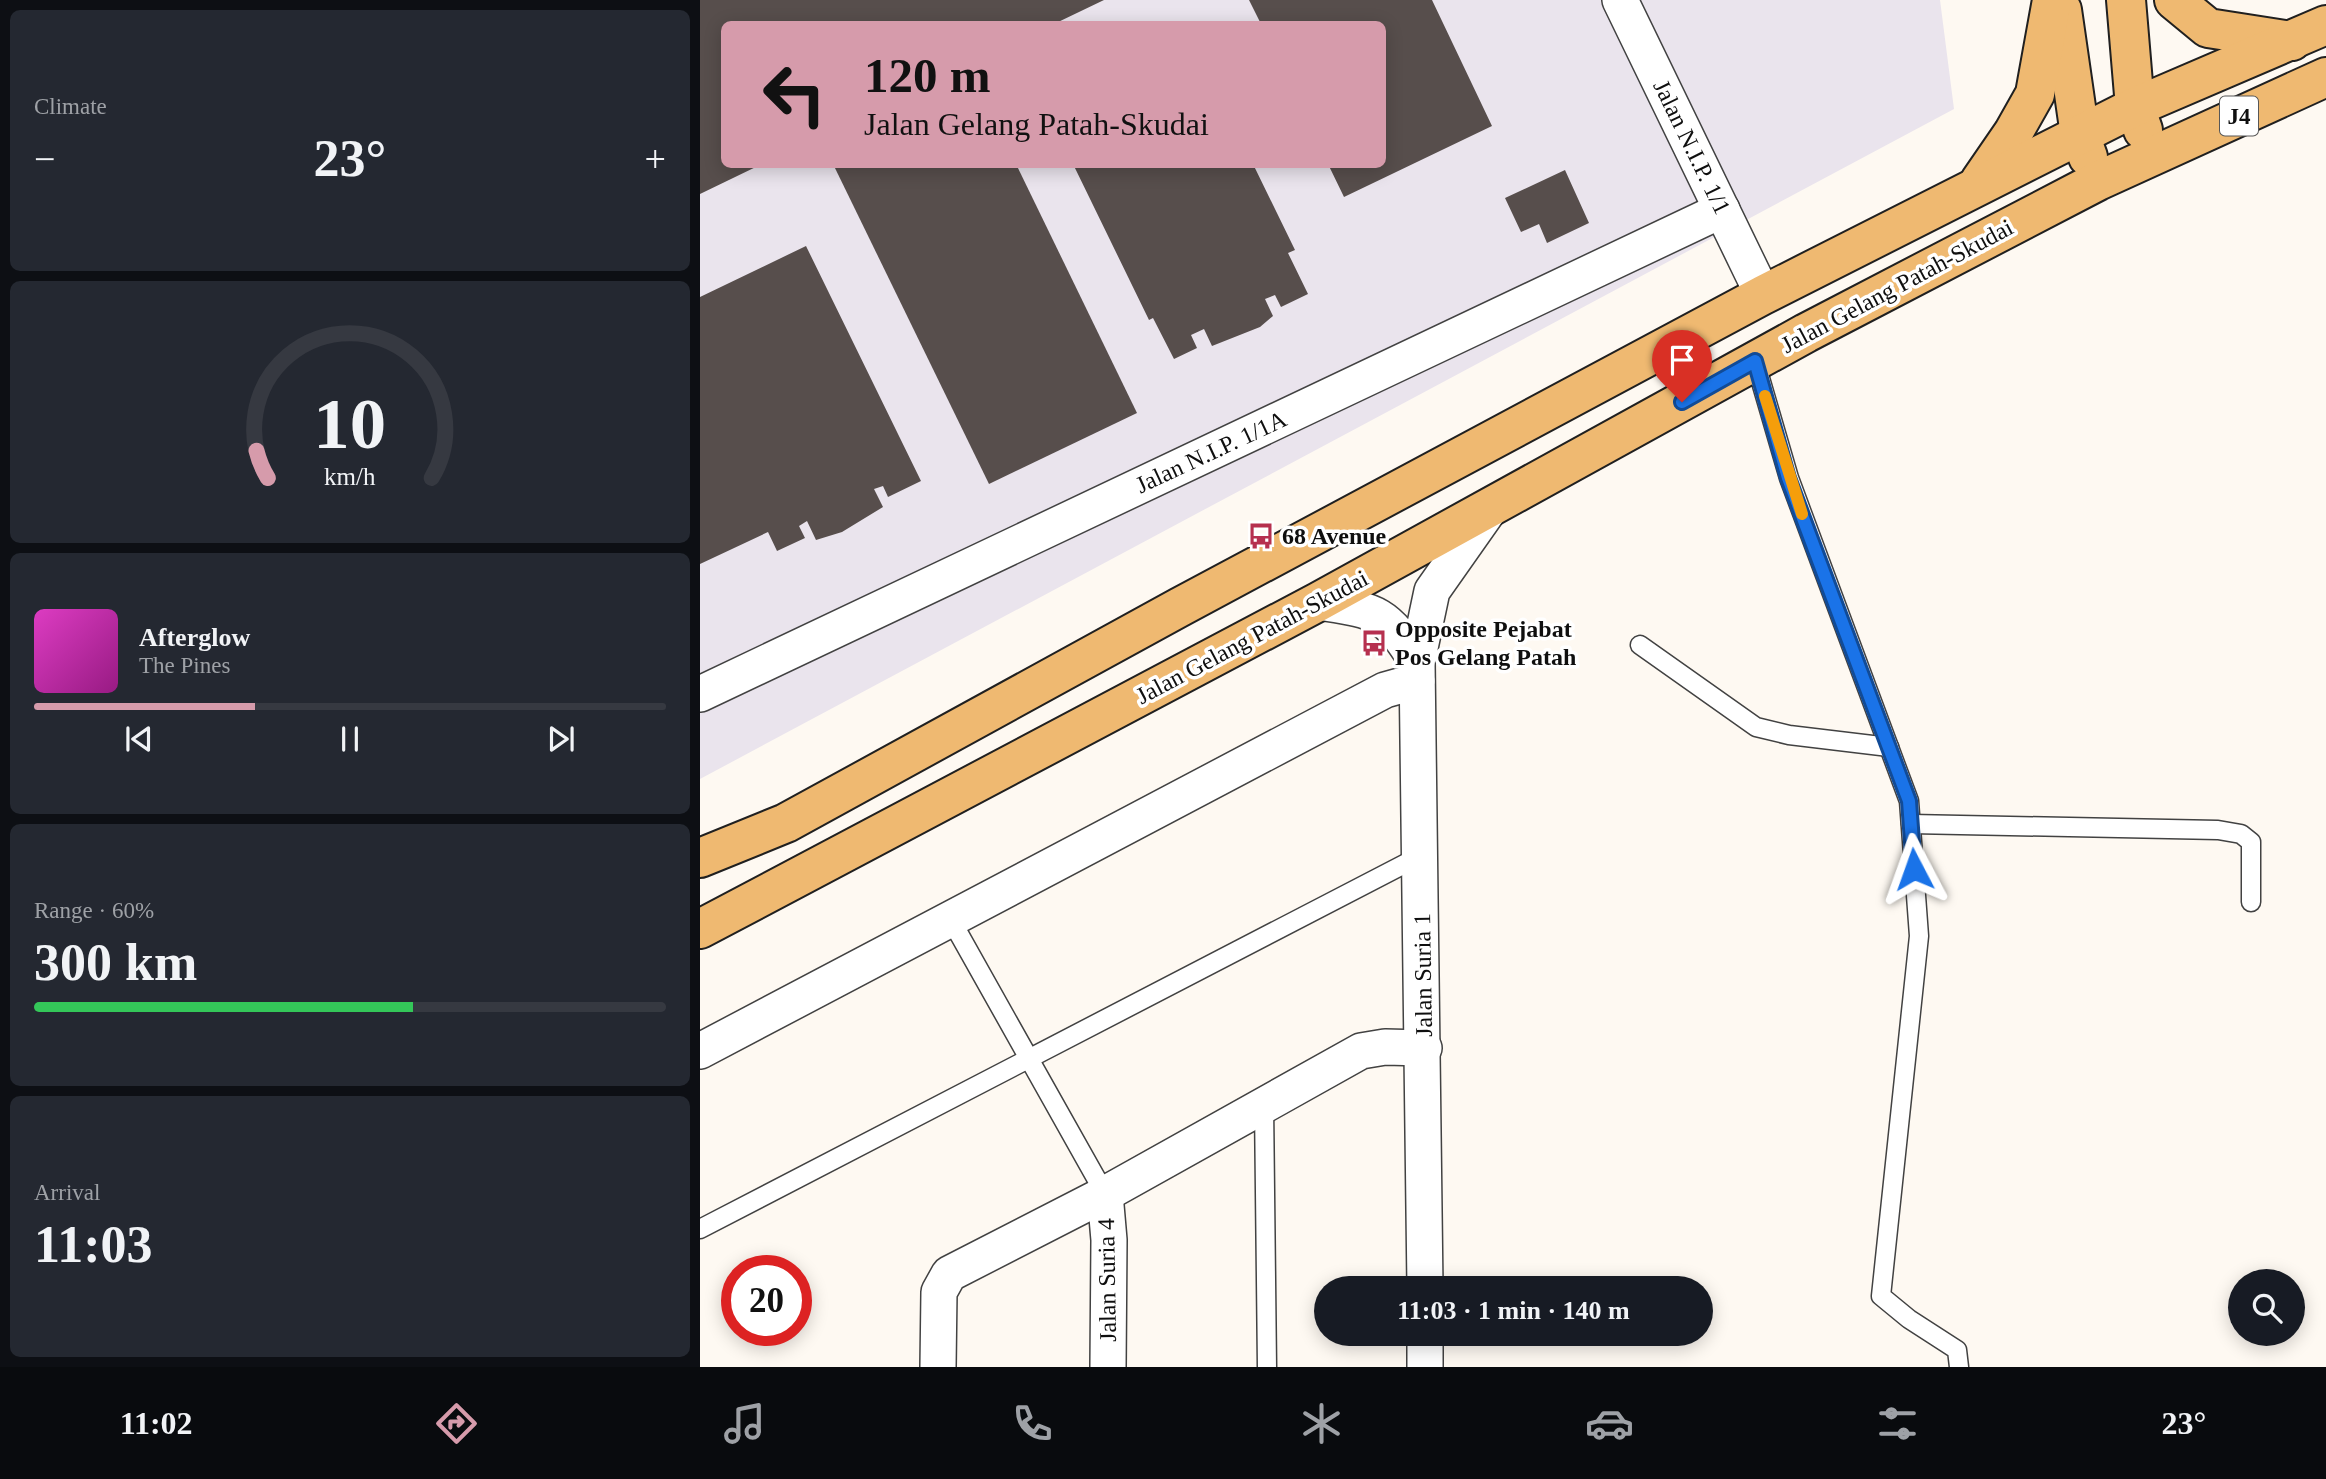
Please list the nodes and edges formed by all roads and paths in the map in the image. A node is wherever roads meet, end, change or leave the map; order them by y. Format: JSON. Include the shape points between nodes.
{"nodes":[{"id":1,"x":1620,"y":0,"type":"edge"},
{"id":2,"x":2052,"y":0,"type":"edge"},
{"id":3,"x":2061,"y":0,"type":"edge"},
{"id":4,"x":2126,"y":0,"type":"edge"},
{"id":5,"x":2174,"y":0,"type":"edge"},
{"id":6,"x":2309,"y":33,"type":"edge"},
{"id":7,"x":2326,"y":77,"type":"edge"},
{"id":8,"x":2135,"y":107,"type":"junction"},
{"id":9,"x":2080,"y":135,"type":"junction"},
{"id":10,"x":2152,"y":155,"type":"junction"},
{"id":11,"x":2098,"y":181,"type":"junction"},
{"id":12,"x":1977,"y":186,"type":"junction"},
{"id":13,"x":1722,"y":210,"type":"junction"},
{"id":14,"x":1763,"y":295,"type":"junction"},
{"id":15,"x":1755,"y":361,"type":"junction"},
{"id":16,"x":1489,"y":510,"type":"junction"},
{"id":17,"x":1318,"y":602,"type":"junction"},
{"id":18,"x":1640,"y":645,"type":"dead end"},
{"id":19,"x":1417,"y":672,"type":"junction"},
{"id":20,"x":700,"y":694,"type":"edge"},
{"id":21,"x":1889,"y":747,"type":"junction"},
{"id":22,"x":1911,"y":824,"type":"junction"},
{"id":23,"x":1420,"y":856,"type":"junction"},
{"id":24,"x":700,"y":858,"type":"edge"},
{"id":25,"x":2251,"y":902,"type":"dead end"},
{"id":26,"x":950,"y":918,"type":"junction"},
{"id":27,"x":700,"y":929,"type":"edge"},
{"id":28,"x":1424,"y":1048,"type":"junction"},
{"id":29,"x":700,"y":1051,"type":"edge"},
{"id":30,"x":1030,"y":1060,"type":"junction"},
{"id":31,"x":1264,"y":1104,"type":"junction"},
{"id":32,"x":1105,"y":1194,"type":"junction"},
{"id":33,"x":700,"y":1230,"type":"edge"},
{"id":34,"x":1425,"y":1276,"type":"edge"},
{"id":35,"x":1425,"y":1346,"type":"edge"},
{"id":36,"x":938,"y":1367,"type":"edge"},
{"id":37,"x":1108,"y":1367,"type":"edge"},
{"id":38,"x":1267,"y":1367,"type":"edge"},
{"id":39,"x":1425,"y":1367,"type":"edge"},
{"id":40,"x":1959,"y":1367,"type":"edge"}],
"edges":[{"from":1,"to":13,"type":"street","name":"Jalan N.I.P. 1/1"},
{"from":2,"to":12,"type":"main road","via":[[2035,94]]},
{"from":3,"to":9,"type":"main road"},
{"from":4,"to":8,"type":"main road"},
{"from":5,"to":6,"type":"main road","via":[[2208,28]]},
{"from":6,"to":8,"type":"main road","name":"Jalan Gelang Patah-Skudai","number":"J4"},
{"from":7,"to":10,"type":"main road","name":"Jalan Gelang Patah-Skudai","number":"J4"},
{"from":8,"to":9,"type":"main road","name":"Jalan Gelang Patah-Skudai","number":"J4"},
{"from":8,"to":10,"type":"main road"},
{"from":9,"to":11,"type":"main road"},
{"from":9,"to":12,"type":"main road","name":"Jalan Gelang Patah-Skudai","number":"J4"},
{"from":10,"to":11,"type":"main road","name":"Jalan Gelang Patah-Skudai","number":"J4"},
{"from":11,"to":15,"type":"main road","name":"Jalan Gelang Patah-Skudai","number":"J4"},
{"from":12,"to":14,"type":"main road","name":"Jalan Gelang Patah-Skudai","number":"J4"},
{"from":13,"to":14,"type":"street","name":"Jalan N.I.P. 1/1"},
{"from":13,"to":20,"type":"street","name":"Jalan N.I.P. 1/1A"},
{"from":14,"to":24,"type":"main road","name":"Jalan Gelang Patah-Skudai","number":"J4","via":[[786,823]]},
{"from":15,"to":16,"type":"main road","name":"Jalan Gelang Patah-Skudai","number":"J4"},
{"from":15,"to":21,"type":"lane","via":[[1788,478]]},
{"from":16,"to":17,"type":"main road","name":"Jalan Gelang Patah-Skudai","number":"J4"},
{"from":16,"to":19,"type":"street","name":"Jalan Suria 1","via":[[1432,591]]},
{"from":17,"to":19,"type":"street","via":[[1372,611],[1400,634]]},
{"from":17,"to":27,"type":"main road","name":"Jalan Gelang Patah-Skudai","number":"J4"},
{"from":18,"to":21,"type":"lane","via":[[1756,727]]},
{"from":19,"to":23,"type":"street","name":"Jalan Suria 1"},
{"from":19,"to":26,"type":"street"},
{"from":21,"to":22,"type":"lane","via":[[1909,801]]},
{"from":22,"to":25,"type":"lane","via":[[2241,834],[2251,842]]},
{"from":22,"to":40,"type":"lane","via":[[1919,936],[1881,1296],[1957,1350]]},
{"from":23,"to":28,"type":"street","name":"Jalan Suria 1"},
{"from":23,"to":30,"type":"lane"},
{"from":26,"to":29,"type":"street"},
{"from":26,"to":30,"type":"lane"},
{"from":28,"to":31,"type":"street","via":[[1361,1051]]},
{"from":28,"to":34,"type":"street","name":"Jalan Suria 1"},
{"from":30,"to":32,"type":"lane"},
{"from":30,"to":33,"type":"lane"},
{"from":31,"to":32,"type":"street"},
{"from":31,"to":38,"type":"lane"},
{"from":32,"to":36,"type":"street","via":[[949,1274],[939,1292]]},
{"from":32,"to":37,"type":"street","name":"Jalan Suria 4"},
{"from":35,"to":39,"type":"street"}]}
